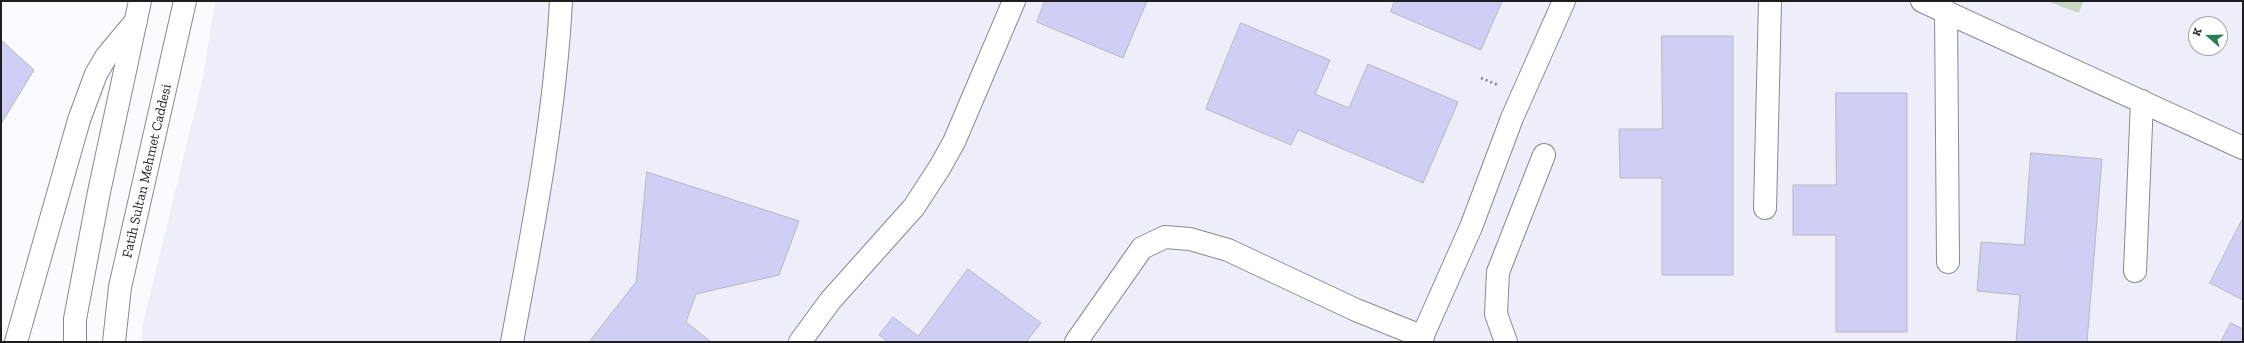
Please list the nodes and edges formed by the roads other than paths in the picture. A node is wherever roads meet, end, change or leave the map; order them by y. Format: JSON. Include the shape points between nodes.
{"nodes":[{"id":1,"x":186,"y":1,"type":"edge"},
{"id":2,"x":561,"y":1,"type":"edge"},
{"id":3,"x":1014,"y":1,"type":"edge"},
{"id":4,"x":1564,"y":1,"type":"edge"},
{"id":5,"x":1770,"y":1,"type":"edge"},
{"id":6,"x":1922,"y":1,"type":"edge"},
{"id":7,"x":138,"y":11,"type":"edge"},
{"id":8,"x":1946,"y":11,"type":"junction"},
{"id":9,"x":2142,"y":101,"type":"junction"},
{"id":10,"x":2243,"y":148,"type":"edge"},
{"id":11,"x":1544,"y":155,"type":"dead end"},
{"id":12,"x":1764,"y":208,"type":"dead end"},
{"id":13,"x":1948,"y":262,"type":"dead end"},
{"id":14,"x":2135,"y":271,"type":"dead end"},
{"id":15,"x":1421,"y":339,"type":"edge"},
{"id":16,"x":16,"y":342,"type":"edge"},
{"id":17,"x":75,"y":342,"type":"edge"},
{"id":18,"x":114,"y":342,"type":"edge"},
{"id":19,"x":512,"y":342,"type":"edge"},
{"id":20,"x":800,"y":342,"type":"edge"},
{"id":21,"x":1076,"y":342,"type":"edge"},
{"id":22,"x":1506,"y":342,"type":"edge"}],
"edges":[{"from":1,"to":18,"type":"street","name":"Fatih Sultan Mehmet Caddesi","via":[[120,287]]},
{"from":2,"to":19,"type":"street","via":[[558,64],[542,174]]},
{"from":3,"to":20,"type":"street","via":[[954,142],[940,167],[914,207],[830,301]]},
{"from":4,"to":15,"type":"street","via":[[1512,118],[1471,227]]},
{"from":5,"to":12,"type":"street"},
{"from":6,"to":8,"type":"street"},
{"from":7,"to":16,"type":"street","via":[[96,74],[79,120]]},
{"from":7,"to":17,"type":"street","via":[[76,311]]},
{"from":8,"to":9,"type":"street"},
{"from":8,"to":13,"type":"street"},
{"from":9,"to":10,"type":"street"},
{"from":9,"to":14,"type":"street"},
{"from":11,"to":22,"type":"street","via":[[1498,272],[1496,314]]},
{"from":15,"to":21,"type":"street","via":[[1228,250],[1190,239],[1165,237],[1142,248]]}]}
